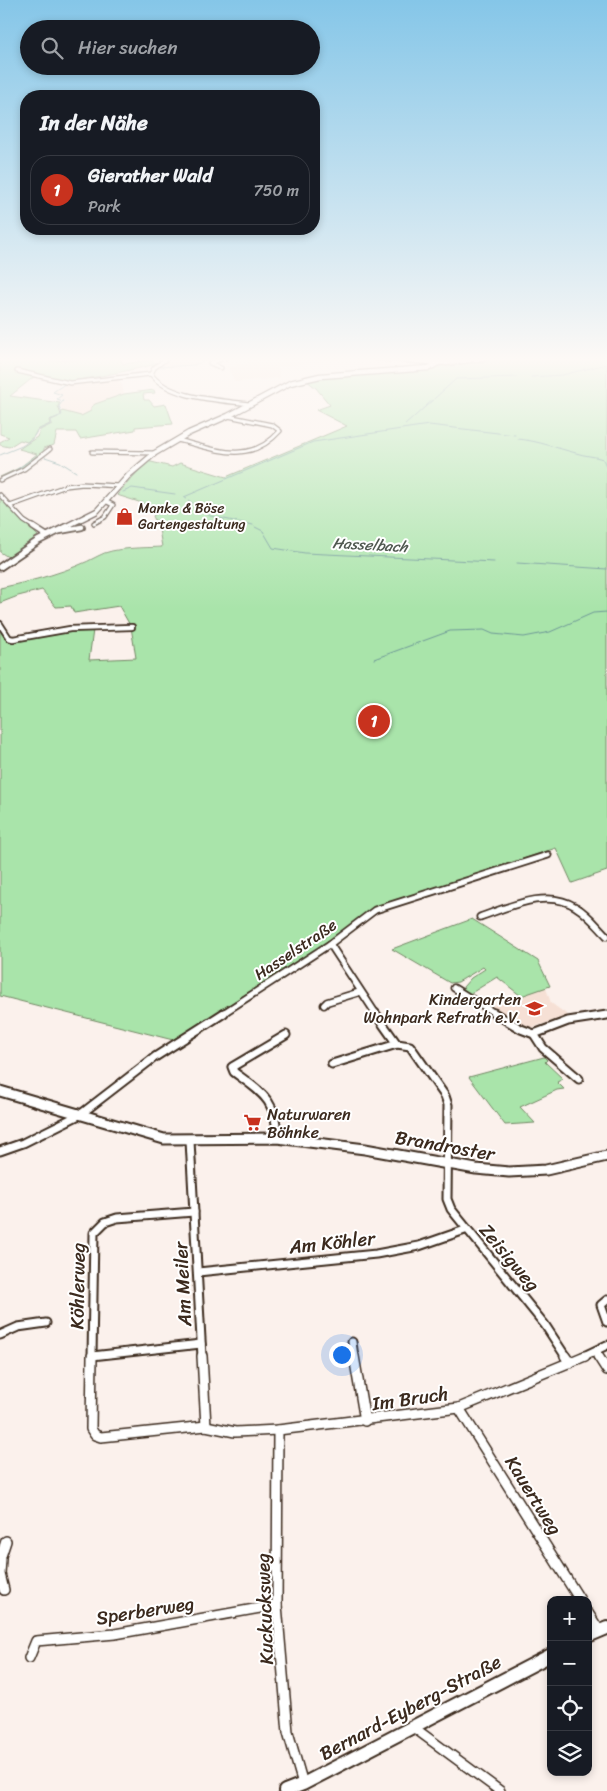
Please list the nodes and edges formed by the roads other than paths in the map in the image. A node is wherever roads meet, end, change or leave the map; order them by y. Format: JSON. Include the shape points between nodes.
{"nodes":[{"id":1,"x":174,"y":442,"type":"edge"},
{"id":2,"x":184,"y":442,"type":"edge"},
{"id":3,"x":269,"y":442,"type":"edge"},
{"id":4,"x":50,"y":449,"type":"dead end"},
{"id":5,"x":92,"y":452,"type":"dead end"},
{"id":6,"x":155,"y":453,"type":"junction"},
{"id":7,"x":0,"y":480,"type":"edge"},
{"id":8,"x":120,"y":486,"type":"junction"},
{"id":9,"x":0,"y":495,"type":"edge"},
{"id":10,"x":107,"y":502,"type":"junction"},
{"id":11,"x":10,"y":506,"type":"junction"},
{"id":12,"x":94,"y":523,"type":"dead end"},
{"id":13,"x":82,"y":528,"type":"dead end"},
{"id":14,"x":56,"y":532,"type":"junction"},
{"id":15,"x":47,"y":536,"type":"junction"},
{"id":16,"x":0,"y":567,"type":"edge"},
{"id":17,"x":0,"y":624,"type":"edge"},
{"id":18,"x":132,"y":627,"type":"dead end"},
{"id":19,"x":548,"y":854,"type":"dead end"},
{"id":20,"x":480,"y":917,"type":"dead end"},
{"id":21,"x":607,"y":936,"type":"edge"},
{"id":22,"x":330,"y":944,"type":"junction"},
{"id":23,"x":454,"y":988,"type":"dead end"},
{"id":24,"x":360,"y":992,"type":"junction"},
{"id":25,"x":324,"y":1005,"type":"dead end"},
{"id":26,"x":607,"y":1015,"type":"edge"},
{"id":27,"x":534,"y":1034,"type":"junction"},
{"id":28,"x":286,"y":1035,"type":"dead end"},
{"id":29,"x":397,"y":1044,"type":"junction"},
{"id":30,"x":332,"y":1064,"type":"dead end"},
{"id":31,"x":579,"y":1079,"type":"dead end"},
{"id":32,"x":0,"y":1091,"type":"edge"},
{"id":33,"x":81,"y":1114,"type":"junction"},
{"id":34,"x":277,"y":1138,"type":"junction"},
{"id":35,"x":190,"y":1141,"type":"junction"},
{"id":36,"x":0,"y":1151,"type":"edge"},
{"id":37,"x":607,"y":1156,"type":"edge"},
{"id":38,"x":447,"y":1164,"type":"junction"},
{"id":39,"x":194,"y":1212,"type":"junction"},
{"id":40,"x":466,"y":1230,"type":"junction"},
{"id":41,"x":198,"y":1272,"type":"junction"},
{"id":42,"x":607,"y":1300,"type":"edge"},
{"id":43,"x":607,"y":1322,"type":"edge"},
{"id":44,"x":46,"y":1323,"type":"dead end"},
{"id":45,"x":0,"y":1335,"type":"edge"},
{"id":46,"x":352,"y":1342,"type":"dead end"},
{"id":47,"x":201,"y":1344,"type":"junction"},
{"id":48,"x":607,"y":1346,"type":"edge"},
{"id":49,"x":595,"y":1352,"type":"junction"},
{"id":50,"x":92,"y":1356,"type":"junction"},
{"id":51,"x":570,"y":1363,"type":"junction"},
{"id":52,"x":607,"y":1370,"type":"edge"},
{"id":53,"x":459,"y":1408,"type":"junction"},
{"id":54,"x":365,"y":1421,"type":"junction"},
{"id":55,"x":206,"y":1426,"type":"junction"},
{"id":56,"x":278,"y":1430,"type":"junction"},
{"id":57,"x":6,"y":1541,"type":"dead end"},
{"id":58,"x":1,"y":1559,"type":"edge"},
{"id":59,"x":4,"y":1590,"type":"dead end"},
{"id":60,"x":577,"y":1596,"type":"edge"},
{"id":61,"x":277,"y":1605,"type":"junction"},
{"id":62,"x":547,"y":1657,"type":"edge"},
{"id":63,"x":29,"y":1658,"type":"dead end"},
{"id":64,"x":412,"y":1726,"type":"junction"},
{"id":65,"x":303,"y":1784,"type":"junction"},
{"id":66,"x":286,"y":1791,"type":"edge"},
{"id":67,"x":500,"y":1791,"type":"edge"}],
"edges":[{"from":1,"to":6,"type":"street"},
{"from":2,"to":3,"type":"street","via":[[237,454]]},
{"from":4,"to":7,"type":"street","via":[[24,469]]},
{"from":5,"to":6,"type":"street"},
{"from":6,"to":8,"type":"street"},
{"from":8,"to":10,"type":"street"},
{"from":8,"to":11,"type":"street","via":[[66,486]]},
{"from":9,"to":11,"type":"street"},
{"from":10,"to":12,"type":"street","via":[[113,505],[110,511]]},
{"from":10,"to":14,"type":"street"},
{"from":11,"to":15,"type":"street","via":[[34,529]]},
{"from":13,"to":14,"type":"street"},
{"from":14,"to":15,"type":"street"},
{"from":15,"to":16,"type":"street"},
{"from":17,"to":18,"type":"street","via":[[13,639],[70,629]]},
{"from":19,"to":22,"type":"street","name":"Hasselstraße","via":[[375,910]]},
{"from":20,"to":21,"type":"street","via":[[537,900],[558,900],[574,905]]},
{"from":22,"to":24,"type":"street"},
{"from":22,"to":33,"type":"street","name":"Hasselstraße","via":[[155,1057]]},
{"from":23,"to":27,"type":"street"},
{"from":24,"to":25,"type":"street"},
{"from":24,"to":29,"type":"street"},
{"from":26,"to":27,"type":"street","via":[[568,1021]]},
{"from":27,"to":31,"type":"street","via":[[543,1048]]},
{"from":28,"to":34,"type":"street","via":[[232,1067],[272,1104],[277,1113]]},
{"from":29,"to":30,"type":"street"},
{"from":29,"to":38,"type":"street","name":"Zeisigweg","via":[[410,1046],[445,1096],[448,1105]]},
{"from":32,"to":33,"type":"street","name":"Brandroster"},
{"from":33,"to":35,"type":"street","name":"Brandroster","via":[[164,1140]]},
{"from":33,"to":36,"type":"street","name":"Hasselstraße"},
{"from":34,"to":35,"type":"street","name":"Brandroster","via":[[245,1136]]},
{"from":34,"to":38,"type":"street","name":"Brandroster"},
{"from":35,"to":39,"type":"street","name":"Am Meiler"},
{"from":37,"to":38,"type":"street","name":"Brandroster","via":[[527,1172]]},
{"from":38,"to":40,"type":"street","name":"Zeisigweg","via":[[447,1198]]},
{"from":39,"to":41,"type":"street","name":"Am Meiler"},
{"from":39,"to":50,"type":"street","name":"Köhlerweg","via":[[117,1218],[105,1222],[94,1232]]},
{"from":40,"to":41,"type":"street","name":"Am Köhler","via":[[419,1246],[376,1254]]},
{"from":40,"to":51,"type":"street","name":"Zeisigweg","via":[[545,1325]]},
{"from":41,"to":47,"type":"street","name":"Am Meiler"},
{"from":42,"to":43,"type":"street","via":[[601,1305]]},
{"from":44,"to":45,"type":"street","via":[[18,1327]]},
{"from":46,"to":54,"type":"street"},
{"from":47,"to":50,"type":"street"},
{"from":47,"to":55,"type":"street","name":"Am Meiler"},
{"from":48,"to":49,"type":"street","name":"Im Bruch"},
{"from":49,"to":51,"type":"street","name":"Im Bruch"},
{"from":49,"to":52,"type":"street"},
{"from":50,"to":55,"type":"street","name":"Köhlerweg","via":[[91,1429],[94,1435],[102,1437]]},
{"from":51,"to":53,"type":"street","name":"Im Bruch"},
{"from":53,"to":54,"type":"street","name":"Im Bruch"},
{"from":53,"to":60,"type":"street","name":"Kauertweg"},
{"from":54,"to":56,"type":"street","name":"Im Bruch"},
{"from":55,"to":56,"type":"street","name":"Im Bruch","via":[[235,1432]]},
{"from":56,"to":61,"type":"street","name":"Kuckucksweg"},
{"from":57,"to":58,"type":"street"},
{"from":58,"to":59,"type":"street"},
{"from":61,"to":63,"type":"street","name":"Sperberweg","via":[[115,1634],[36,1641]]},
{"from":61,"to":65,"type":"street","name":"Kuckucksweg","via":[[288,1732]]},
{"from":62,"to":64,"type":"street","name":"Bernard-Eyberg-Straße"},
{"from":64,"to":65,"type":"street","name":"Bernard-Eyberg-Straße"},
{"from":64,"to":67,"type":"street"},
{"from":65,"to":66,"type":"street","name":"Bernard-Eyberg-Straße"}]}
